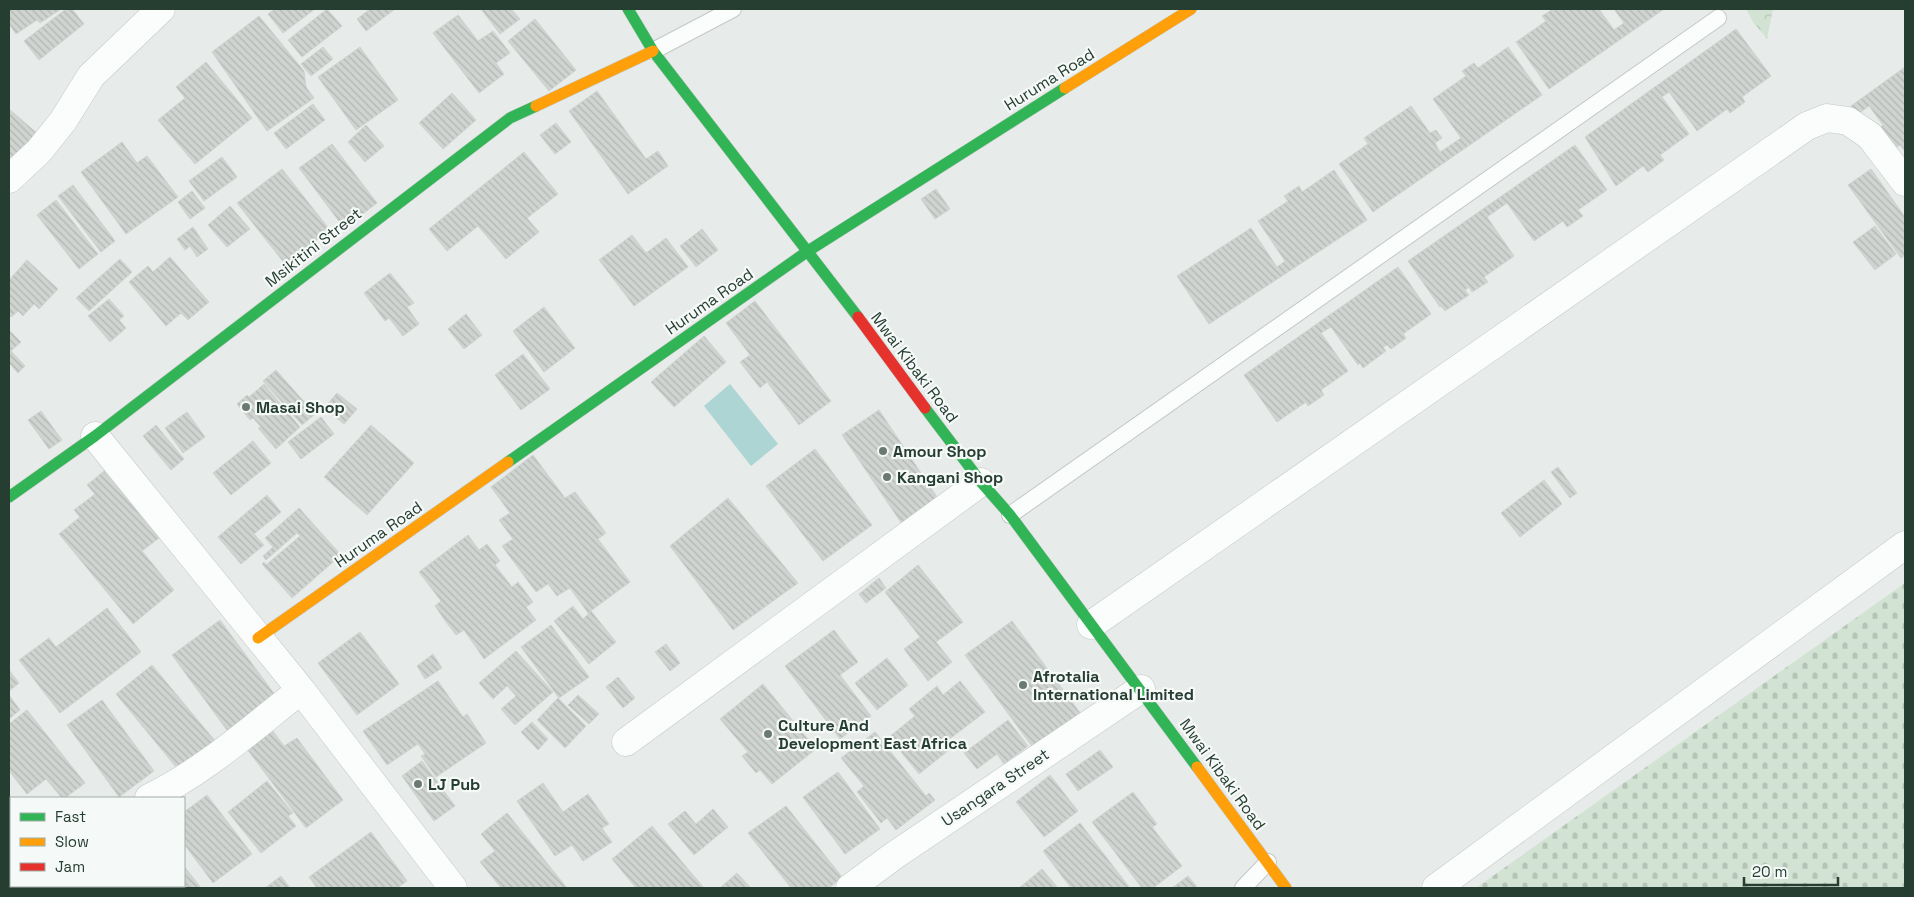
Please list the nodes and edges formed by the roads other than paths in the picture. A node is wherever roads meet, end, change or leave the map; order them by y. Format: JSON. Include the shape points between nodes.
{"nodes":[{"id":1,"x":161,"y":9,"type":"edge"},
{"id":2,"x":628,"y":9,"type":"edge"},
{"id":3,"x":733,"y":9,"type":"edge"},
{"id":4,"x":1191,"y":9,"type":"edge"},
{"id":5,"x":1718,"y":18,"type":"dead end"},
{"id":6,"x":653,"y":51,"type":"junction"},
{"id":7,"x":9,"y":179,"type":"edge"},
{"id":8,"x":1905,"y":182,"type":"edge"},
{"id":9,"x":808,"y":251,"type":"junction"},
{"id":10,"x":95,"y":436,"type":"junction"},
{"id":11,"x":981,"y":482,"type":"junction"},
{"id":12,"x":9,"y":497,"type":"edge"},
{"id":13,"x":1010,"y":515,"type":"junction"},
{"id":14,"x":1905,"y":545,"type":"edge"},
{"id":15,"x":1091,"y":626,"type":"junction"},
{"id":16,"x":258,"y":638,"type":"junction"},
{"id":17,"x":1142,"y":688,"type":"junction"},
{"id":18,"x":301,"y":690,"type":"junction"},
{"id":19,"x":626,"y":742,"type":"dead end"},
{"id":20,"x":150,"y":797,"type":"edge"},
{"id":21,"x":1268,"y":862,"type":"junction"},
{"id":22,"x":441,"y":884,"type":"edge"},
{"id":23,"x":850,"y":888,"type":"edge"},
{"id":24,"x":1243,"y":888,"type":"edge"},
{"id":25,"x":1286,"y":888,"type":"edge"},
{"id":26,"x":1436,"y":888,"type":"edge"}],
"edges":[{"from":1,"to":7,"type":"street","via":[[92,76],[57,129]]},
{"from":2,"to":6,"type":"street","name":"Mwai Kibaki Road"},
{"from":3,"to":6,"type":"lane"},
{"from":4,"to":9,"type":"street","name":"Huruma Road"},
{"from":5,"to":13,"type":"lane"},
{"from":6,"to":9,"type":"street","name":"Mwai Kibaki Road"},
{"from":6,"to":10,"type":"street","name":"Msikitini Street","via":[[510,118]]},
{"from":8,"to":15,"type":"street","via":[[1870,136],[1848,121],[1828,118],[1807,126]]},
{"from":9,"to":11,"type":"street","name":"Mwai Kibaki Road"},
{"from":9,"to":16,"type":"street","name":"Huruma Road"},
{"from":10,"to":12,"type":"street","name":"Msikitini Street"},
{"from":10,"to":16,"type":"street"},
{"from":11,"to":13,"type":"street","name":"Mwai Kibaki Road"},
{"from":11,"to":19,"type":"street"},
{"from":13,"to":15,"type":"street","name":"Mwai Kibaki Road"},
{"from":14,"to":26,"type":"street"},
{"from":15,"to":17,"type":"street","name":"Mwai Kibaki Road"},
{"from":16,"to":18,"type":"street"},
{"from":17,"to":21,"type":"street","name":"Mwai Kibaki Road"},
{"from":17,"to":23,"type":"street","name":"Usangara Street","via":[[895,854]]},
{"from":18,"to":20,"type":"street","via":[[213,759]]},
{"from":18,"to":22,"type":"street"},
{"from":21,"to":24,"type":"lane"},
{"from":21,"to":25,"type":"street","name":"Mwai Kibaki Road"}]}
